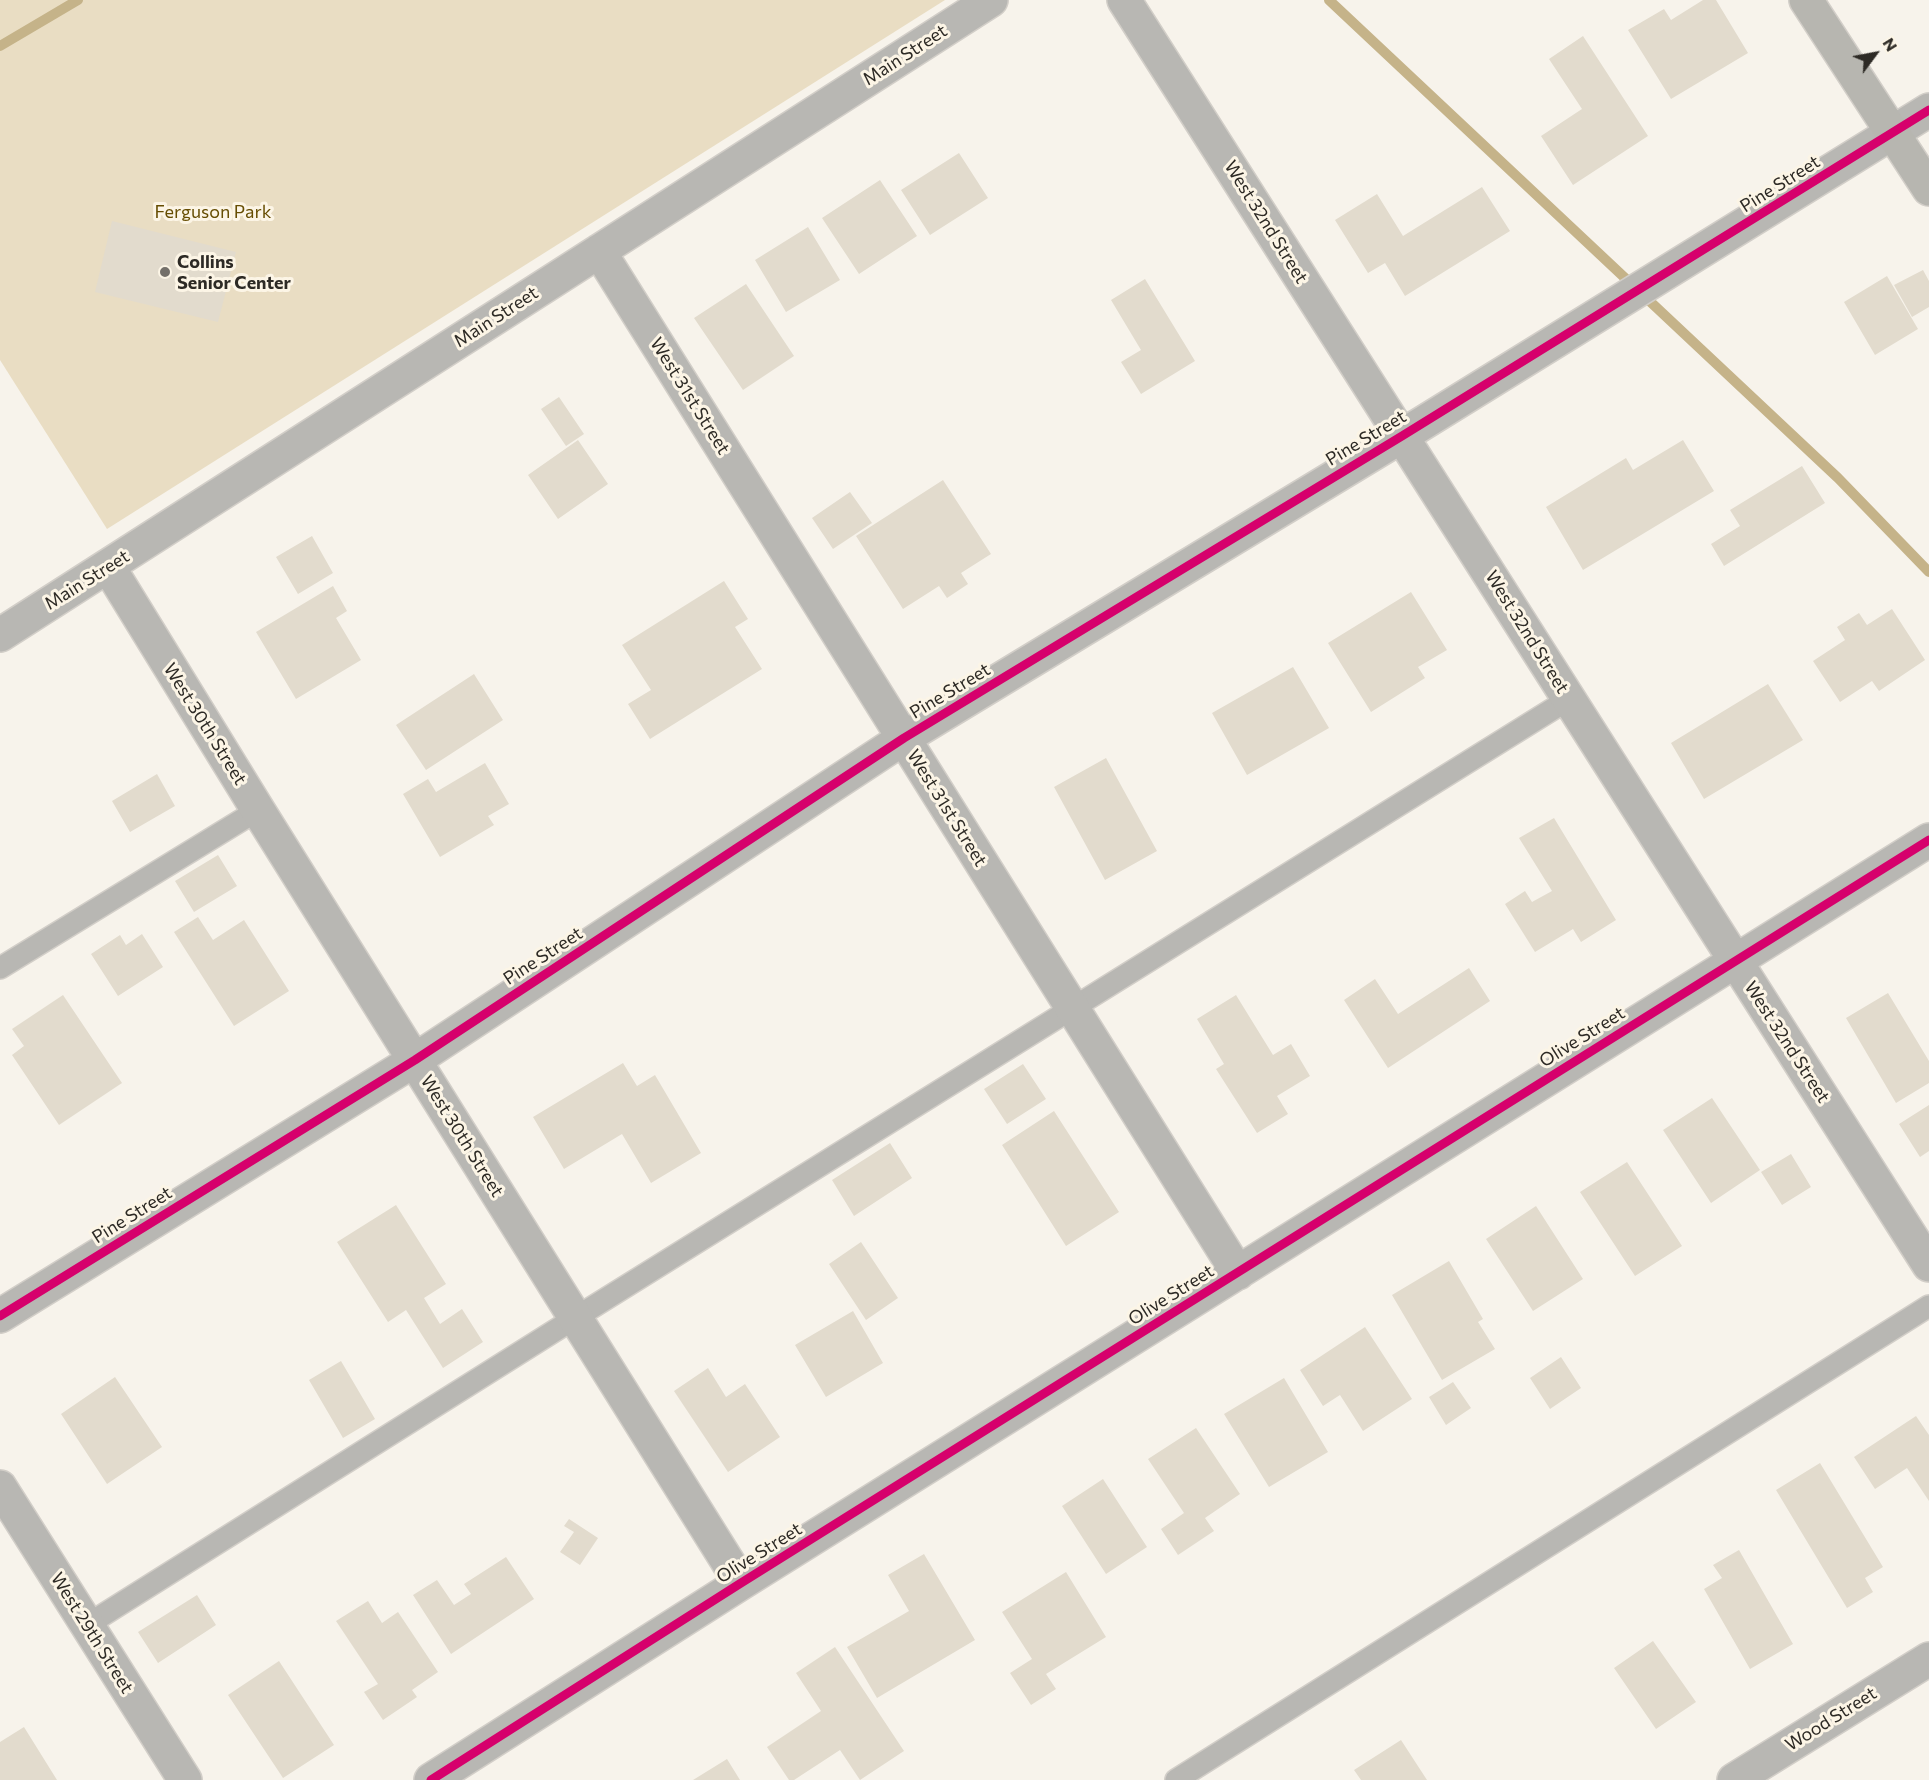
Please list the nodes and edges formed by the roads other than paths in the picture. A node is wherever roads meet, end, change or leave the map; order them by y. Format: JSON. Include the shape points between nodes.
{"nodes":[{"id":1,"x":991,"y":0,"type":"edge"},
{"id":2,"x":1124,"y":0,"type":"edge"},
{"id":3,"x":1806,"y":0,"type":"edge"},
{"id":4,"x":1929,"y":110,"type":"edge"},
{"id":5,"x":1892,"y":134,"type":"junction"},
{"id":6,"x":1929,"y":189,"type":"edge"},
{"id":7,"x":599,"y":251,"type":"junction"},
{"id":8,"x":1402,"y":436,"type":"junction"},
{"id":9,"x":108,"y":566,"type":"junction"},
{"id":10,"x":0,"y":635,"type":"edge"},
{"id":11,"x":1569,"y":699,"type":"junction"},
{"id":12,"x":903,"y":738,"type":"junction"},
{"id":13,"x":258,"y":810,"type":"junction"},
{"id":14,"x":1929,"y":840,"type":"edge"},
{"id":15,"x":1735,"y":960,"type":"junction"},
{"id":16,"x":0,"y":968,"type":"edge"},
{"id":17,"x":1073,"y":1009,"type":"junction"},
{"id":18,"x":415,"y":1060,"type":"junction"},
{"id":19,"x":1929,"y":1264,"type":"edge"},
{"id":20,"x":1238,"y":1273,"type":"junction"},
{"id":21,"x":1929,"y":1306,"type":"edge"},
{"id":22,"x":0,"y":1316,"type":"edge"},
{"id":23,"x":575,"y":1318,"type":"junction"},
{"id":24,"x":0,"y":1487,"type":"edge"},
{"id":25,"x":741,"y":1583,"type":"junction"},
{"id":26,"x":87,"y":1625,"type":"junction"},
{"id":27,"x":1929,"y":1659,"type":"edge"},
{"id":28,"x":184,"y":1780,"type":"edge"},
{"id":29,"x":431,"y":1780,"type":"edge"},
{"id":30,"x":1176,"y":1780,"type":"edge"},
{"id":31,"x":1734,"y":1780,"type":"edge"}],
"edges":[{"from":1,"to":7,"type":"street","name":"Main Street"},
{"from":2,"to":8,"type":"street","name":"West 32nd Street"},
{"from":3,"to":5,"type":"street"},
{"from":4,"to":5,"type":"street","name":"Pine Street"},
{"from":5,"to":6,"type":"street"},
{"from":5,"to":8,"type":"street","name":"Pine Street"},
{"from":7,"to":9,"type":"street","name":"Main Street"},
{"from":7,"to":12,"type":"street","name":"West 31st Street"},
{"from":8,"to":11,"type":"street","name":"West 32nd Street"},
{"from":8,"to":12,"type":"street","name":"Pine Street"},
{"from":9,"to":10,"type":"street","name":"Main Street"},
{"from":9,"to":13,"type":"street","name":"West 30th Street"},
{"from":11,"to":15,"type":"street","name":"West 32nd Street"},
{"from":11,"to":17,"type":"lane"},
{"from":12,"to":17,"type":"street","name":"West 31st Street"},
{"from":12,"to":18,"type":"street","name":"Pine Street"},
{"from":13,"to":16,"type":"lane"},
{"from":13,"to":18,"type":"street","name":"West 30th Street"},
{"from":14,"to":15,"type":"street","name":"Olive Street"},
{"from":15,"to":19,"type":"street","name":"West 32nd Street"},
{"from":15,"to":20,"type":"street","name":"Olive Street"},
{"from":17,"to":20,"type":"street","name":"West 31st Street"},
{"from":17,"to":23,"type":"lane"},
{"from":18,"to":22,"type":"street","name":"Pine Street"},
{"from":18,"to":23,"type":"street","name":"West 30th Street"},
{"from":20,"to":25,"type":"street","name":"Olive Street"},
{"from":21,"to":30,"type":"lane"},
{"from":23,"to":25,"type":"street","name":"West 30th Street"},
{"from":23,"to":26,"type":"lane"},
{"from":24,"to":26,"type":"street","name":"West 29th Street"},
{"from":25,"to":29,"type":"street","name":"Olive Street"},
{"from":26,"to":28,"type":"street","name":"West 29th Street"},
{"from":27,"to":31,"type":"street","name":"Wood Street"}]}
